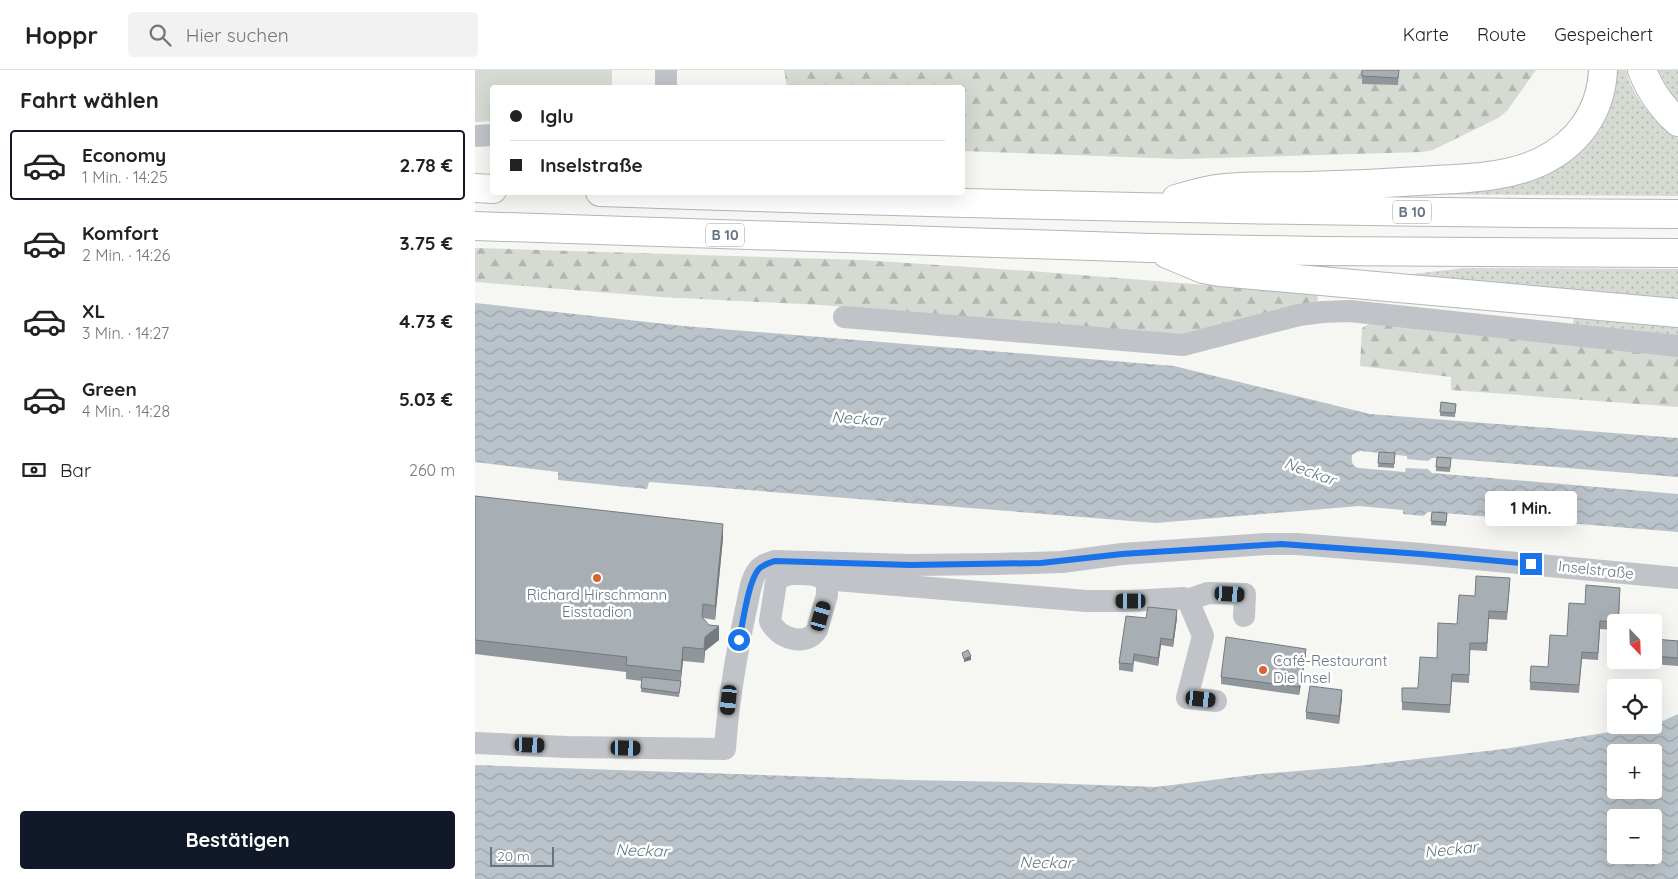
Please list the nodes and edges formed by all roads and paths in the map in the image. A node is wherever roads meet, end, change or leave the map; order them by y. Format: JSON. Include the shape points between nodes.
{"nodes":[{"id":1,"x":666,"y":70,"type":"edge"},
{"id":2,"x":1603,"y":70,"type":"edge"},
{"id":3,"x":1642,"y":70,"type":"edge"},
{"id":4,"x":666,"y":85,"type":"edge"},
{"id":5,"x":1678,"y":122,"type":"edge"},
{"id":6,"x":490,"y":135,"type":"edge"},
{"id":7,"x":475,"y":136,"type":"edge"},
{"id":8,"x":475,"y":188,"type":"edge"},
{"id":9,"x":490,"y":189,"type":"edge"},
{"id":10,"x":702,"y":195,"type":"edge"},
{"id":11,"x":1145,"y":208,"type":"junction"},
{"id":12,"x":1678,"y":214,"type":"edge"},
{"id":13,"x":475,"y":226,"type":"edge"},
{"id":14,"x":1151,"y":248,"type":"junction"},
{"id":15,"x":1678,"y":253,"type":"edge"},
{"id":16,"x":1678,"y":313,"type":"edge"},
{"id":17,"x":845,"y":317,"type":"dead end"},
{"id":18,"x":1678,"y":346,"type":"edge"},
{"id":19,"x":819,"y":573,"type":"junction"},
{"id":20,"x":1678,"y":578,"type":"edge"},
{"id":21,"x":1188,"y":600,"type":"junction"},
{"id":22,"x":1245,"y":616,"type":"dead end"},
{"id":23,"x":1216,"y":700,"type":"dead end"},
{"id":24,"x":475,"y":743,"type":"edge"}],
"edges":[{"from":1,"to":4,"type":"street"},
{"from":2,"to":11,"type":"highway","via":[[1598,100],[1584,128],[1558,152],[1522,168],[1472,178],[1219,189]]},
{"from":3,"to":5,"type":"highway","via":[[1655,98]]},
{"from":6,"to":7,"type":"street"},
{"from":8,"to":9,"type":"highway"},
{"from":10,"to":11,"type":"highway","number":"B 10"},
{"from":11,"to":12,"type":"highway","number":"B 10"},
{"from":13,"to":14,"type":"highway","number":"B 10"},
{"from":14,"to":15,"type":"highway","number":"B 10"},
{"from":14,"to":16,"type":"highway","via":[[1219,272]]},
{"from":17,"to":18,"type":"street","via":[[1183,344],[1299,315],[1349,311]]},
{"from":19,"to":20,"type":"street","name":"Inselstraße","via":[[855,564],[1041,563],[1122,554],[1297,544]]},
{"from":19,"to":21,"type":"street","via":[[1086,601]]},
{"from":19,"to":24,"type":"street","via":[[775,561],[757,571],[735,657],[725,749]]},
{"from":21,"to":22,"type":"street","via":[[1208,593],[1245,594]]},
{"from":21,"to":23,"type":"street","via":[[1203,636],[1187,698]]}]}
